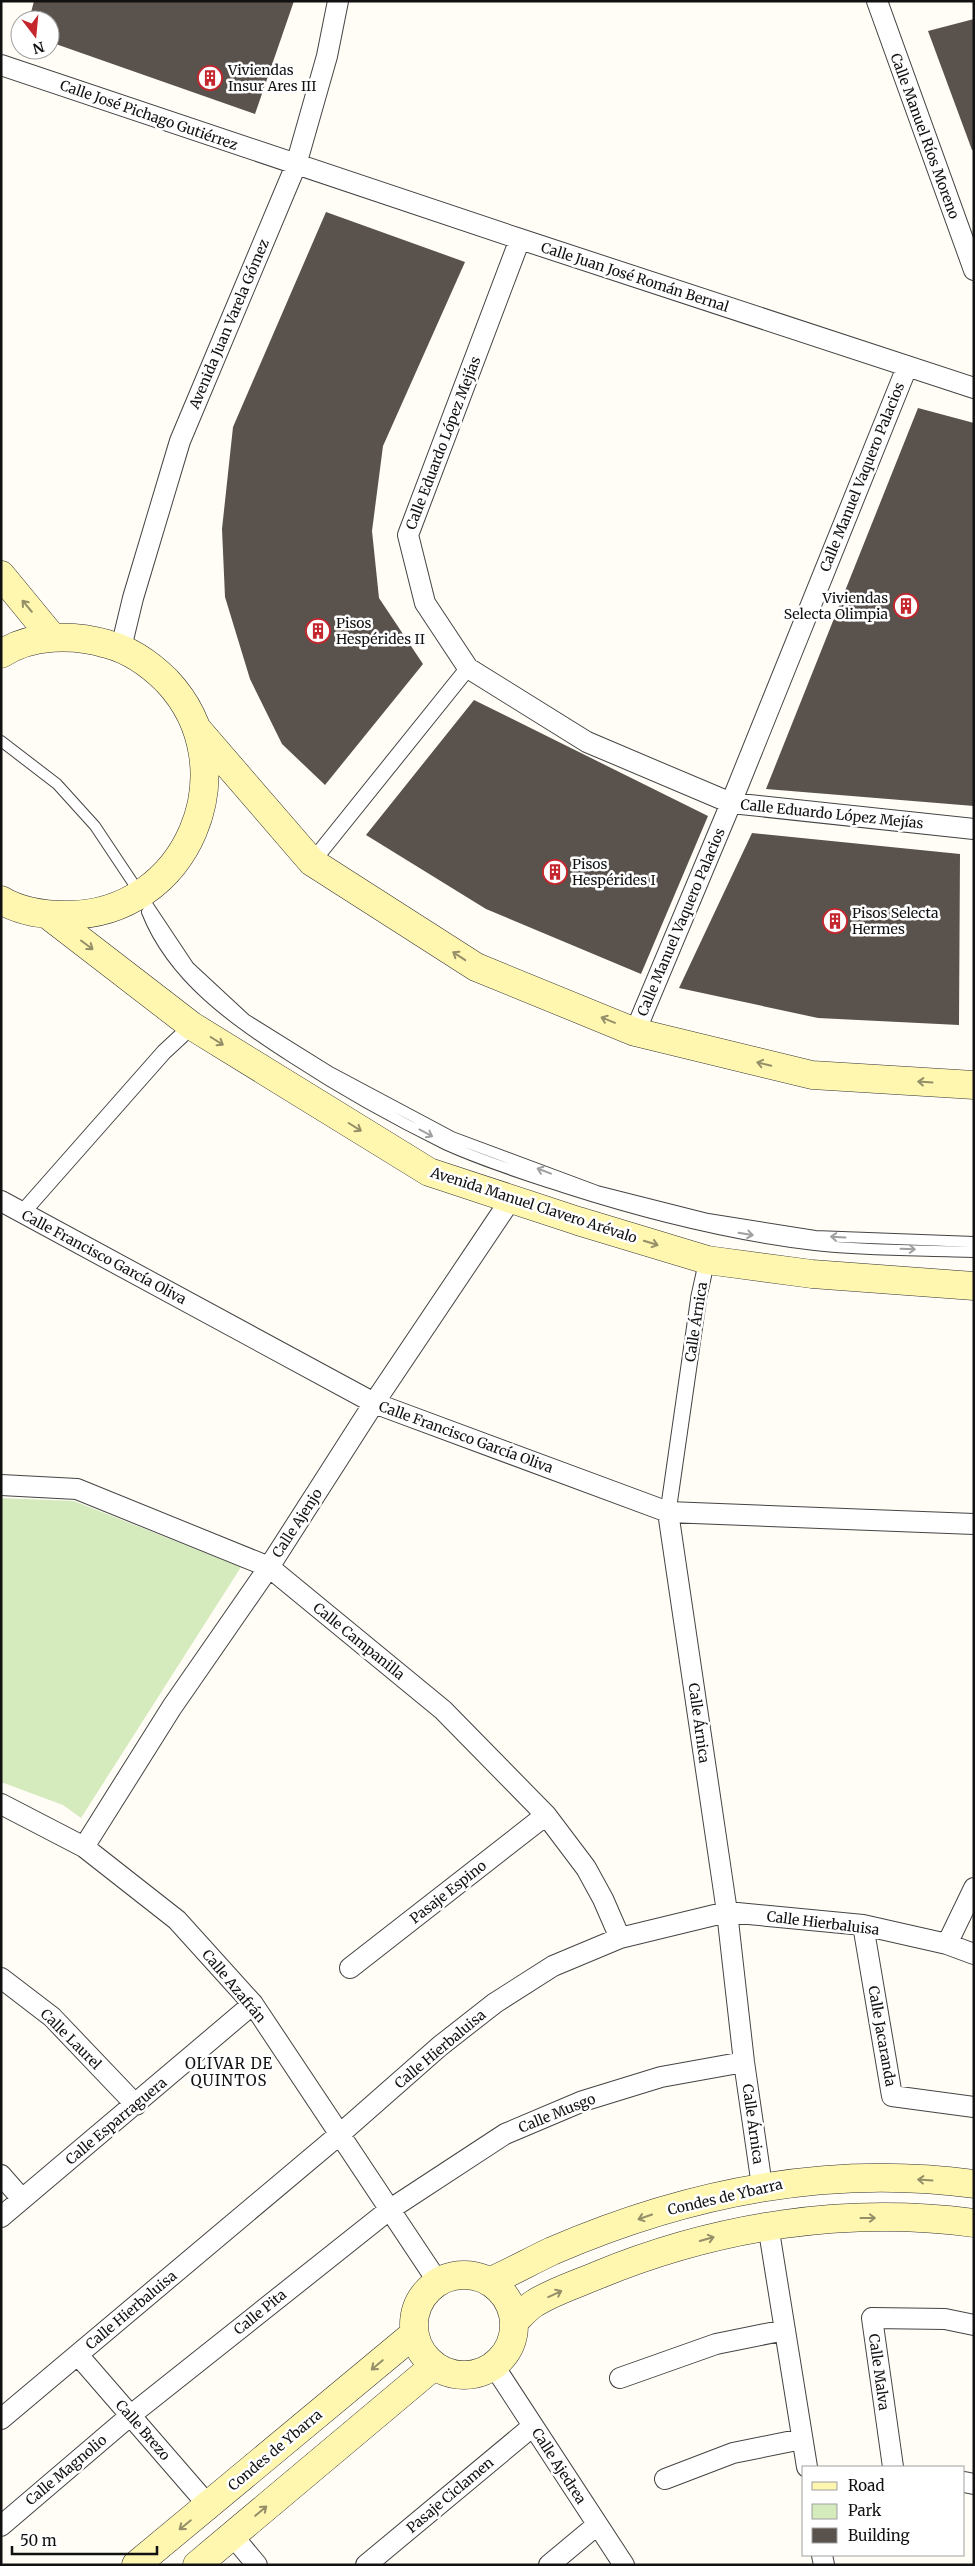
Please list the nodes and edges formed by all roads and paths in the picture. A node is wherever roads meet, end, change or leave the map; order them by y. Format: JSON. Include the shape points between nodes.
{"nodes":[{"id":1,"x":338,"y":1,"type":"edge"},
{"id":2,"x":877,"y":1,"type":"edge"},
{"id":3,"x":1,"y":64,"type":"edge"},
{"id":4,"x":296,"y":165,"type":"junction"},
{"id":5,"x":520,"y":239,"type":"junction"},
{"id":6,"x":974,"y":270,"type":"edge"},
{"id":7,"x":907,"y":367,"type":"junction"},
{"id":8,"x":974,"y":388,"type":"edge"},
{"id":9,"x":1,"y":576,"type":"edge"},
{"id":10,"x":52,"y":637,"type":"junction"},
{"id":11,"x":121,"y":648,"type":"junction"},
{"id":12,"x":1,"y":654,"type":"edge"},
{"id":13,"x":468,"y":668,"type":"junction"},
{"id":14,"x":198,"y":730,"type":"junction"},
{"id":15,"x":1,"y":741,"type":"edge"},
{"id":16,"x":731,"y":803,"type":"junction"},
{"id":17,"x":974,"y":828,"type":"edge"},
{"id":18,"x":312,"y":862,"type":"junction"},
{"id":19,"x":140,"y":895,"type":"junction"},
{"id":20,"x":3,"y":903,"type":"edge"},
{"id":21,"x":48,"y":915,"type":"junction"},
{"id":22,"x":192,"y":1026,"type":"junction"},
{"id":23,"x":636,"y":1032,"type":"junction"},
{"id":24,"x":974,"y":1085,"type":"edge"},
{"id":25,"x":511,"y":1199,"type":"junction"},
{"id":26,"x":1,"y":1202,"type":"edge"},
{"id":27,"x":22,"y":1213,"type":"junction"},
{"id":28,"x":974,"y":1242,"type":"edge"},
{"id":29,"x":974,"y":1252,"type":"edge"},
{"id":30,"x":707,"y":1260,"type":"junction"},
{"id":31,"x":974,"y":1286,"type":"edge"},
{"id":32,"x":374,"y":1403,"type":"junction"},
{"id":33,"x":1,"y":1485,"type":"edge"},
{"id":34,"x":668,"y":1512,"type":"junction"},
{"id":35,"x":974,"y":1524,"type":"edge"},
{"id":36,"x":269,"y":1567,"type":"junction"},
{"id":37,"x":1,"y":1804,"type":"edge"},
{"id":38,"x":546,"y":1815,"type":"junction"},
{"id":39,"x":84,"y":1848,"type":"junction"},
{"id":40,"x":974,"y":1888,"type":"edge"},
{"id":41,"x":727,"y":1912,"type":"junction"},
{"id":42,"x":863,"y":1925,"type":"junction"},
{"id":43,"x":620,"y":1938,"type":"junction"},
{"id":44,"x":947,"y":1944,"type":"junction"},
{"id":45,"x":974,"y":1954,"type":"edge"},
{"id":46,"x":350,"y":1968,"type":"dead end"},
{"id":47,"x":1,"y":1978,"type":"edge"},
{"id":48,"x":252,"y":2004,"type":"junction"},
{"id":49,"x":744,"y":2062,"type":"junction"},
{"id":50,"x":136,"y":2105,"type":"junction"},
{"id":51,"x":974,"y":2107,"type":"edge"},
{"id":52,"x":340,"y":2134,"type":"junction"},
{"id":53,"x":1,"y":2175,"type":"edge"},
{"id":54,"x":974,"y":2184,"type":"edge"},
{"id":55,"x":762,"y":2186,"type":"junction"},
{"id":56,"x":22,"y":2199,"type":"junction"},
{"id":57,"x":389,"y":2210,"type":"junction"},
{"id":58,"x":1,"y":2217,"type":"edge"},
{"id":59,"x":974,"y":2223,"type":"edge"},
{"id":60,"x":768,"y":2225,"type":"junction"},
{"id":61,"x":438,"y":2282,"type":"junction"},
{"id":62,"x":491,"y":2282,"type":"junction"},
{"id":63,"x":515,"y":2321,"type":"junction"},
{"id":64,"x":974,"y":2325,"type":"edge"},
{"id":65,"x":785,"y":2330,"type":"junction"},
{"id":66,"x":414,"y":2334,"type":"junction"},
{"id":67,"x":78,"y":2355,"type":"junction"},
{"id":68,"x":434,"y":2366,"type":"junction"},
{"id":69,"x":494,"y":2366,"type":"junction"},
{"id":70,"x":620,"y":2378,"type":"dead end"},
{"id":71,"x":131,"y":2415,"type":"junction"},
{"id":72,"x":1,"y":2419,"type":"edge"},
{"id":73,"x":533,"y":2426,"type":"junction"},
{"id":74,"x":802,"y":2439,"type":"junction"},
{"id":75,"x":807,"y":2466,"type":"edge"},
{"id":76,"x":893,"y":2466,"type":"edge"},
{"id":77,"x":666,"y":2479,"type":"dead end"},
{"id":78,"x":208,"y":2506,"type":"junction"},
{"id":79,"x":597,"y":2525,"type":"junction"},
{"id":80,"x":1,"y":2526,"type":"edge"},
{"id":81,"x":232,"y":2535,"type":"junction"},
{"id":82,"x":136,"y":2565,"type":"edge"},
{"id":83,"x":197,"y":2565,"type":"edge"},
{"id":84,"x":257,"y":2565,"type":"edge"},
{"id":85,"x":366,"y":2565,"type":"edge"},
{"id":86,"x":549,"y":2565,"type":"edge"},
{"id":87,"x":624,"y":2565,"type":"edge"}],
"edges":[{"from":1,"to":4,"type":"street","name":"Avenida Juan Varela Gómez","via":[[327,56]]},
{"from":2,"to":6,"type":"street","name":"Calle Manuel Ríos Moreno"},
{"from":3,"to":4,"type":"street","name":"Calle José Pichago Gutiérrez"},
{"from":4,"to":5,"type":"street","name":"Calle Juan José Román Bernal"},
{"from":4,"to":11,"type":"street","name":"Avenida Juan Varela Gómez","via":[[180,441],[132,598]]},
{"from":5,"to":7,"type":"street","name":"Calle Juan José Román Bernal"},
{"from":5,"to":13,"type":"street","name":"Calle Eduardo López Mejías","via":[[408,535],[425,602]]},
{"from":7,"to":8,"type":"street","name":"Calle Juan José Román Bernal"},
{"from":7,"to":16,"type":"street","name":"Calle Manuel Vaquero Palacios"},
{"from":10,"to":9,"type":"main road","one_way":true},
{"from":10,"to":11,"type":"main road","via":[[88,638]]},
{"from":10,"to":12,"type":"main road","via":[[9,648]]},
{"from":11,"to":14,"type":"main road","via":[[154,668],[181,696]]},
{"from":13,"to":16,"type":"street","name":"Calle Eduardo López Mejías","via":[[587,742]]},
{"from":13,"to":18,"type":"street"},
{"from":14,"to":18,"type":"main road"},
{"from":14,"to":19,"type":"main road","via":[[206,767],[203,805],[190,840],[174,864]]},
{"from":15,"to":19,"type":"lane","via":[[57,784],[95,826]]},
{"from":16,"to":17,"type":"street","name":"Calle Eduardo López Mejías"},
{"from":16,"to":23,"type":"street","name":"Calle Manuel Vaquero Palacios"},
{"from":23,"to":18,"type":"main road","one_way":true,"via":[[476,966]]},
{"from":19,"to":21,"type":"main road","via":[[103,911],[80,916]]},
{"from":28,"to":19,"type":"lane","one_way":true,"via":[[814,1236],[708,1219],[597,1191],[452,1137],[330,1072],[245,1019],[189,967]]},
{"from":19,"to":29,"type":"lane","one_way":true,"via":[[153,929],[184,972],[238,1022],[332,1083],[448,1145],[568,1189],[709,1228],[816,1246]]},
{"from":20,"to":21,"type":"main road"},
{"from":21,"to":22,"type":"main road","name":"Avenida Manuel Clavero Arévalo","one_way":true},
{"from":22,"to":25,"type":"main road","name":"Avenida Manuel Clavero Arévalo","one_way":true,"via":[[428,1172]]},
{"from":22,"to":27,"type":"street","via":[[164,1052]]},
{"from":24,"to":23,"type":"main road","one_way":true,"via":[[812,1075]]},
{"from":25,"to":30,"type":"main road","name":"Avenida Manuel Clavero Arévalo","one_way":true},
{"from":25,"to":32,"type":"street","name":"Calle Ajenjo"},
{"from":26,"to":27,"type":"street","name":"Calle Francisco García Oliva"},
{"from":27,"to":32,"type":"street","name":"Calle Francisco García Oliva"},
{"from":30,"to":31,"type":"main road","name":"Avenida Manuel Clavero Arévalo","via":[[812,1274]]},
{"from":30,"to":34,"type":"street","name":"Calle Árnica"},
{"from":32,"to":34,"type":"street","name":"Calle Francisco García Oliva"},
{"from":32,"to":36,"type":"street","name":"Calle Ajenjo"},
{"from":33,"to":36,"type":"street","name":"Calle Campanilla","via":[[77,1489]]},
{"from":34,"to":35,"type":"street","name":"Calle Francisco García Oliva"},
{"from":34,"to":41,"type":"street","name":"Calle Árnica"},
{"from":36,"to":38,"type":"street","name":"Calle Campanilla","via":[[443,1710]]},
{"from":36,"to":39,"type":"street","name":"Calle Ajenjo","via":[[172,1707]]},
{"from":37,"to":39,"type":"street","name":"Calle Azafrán"},
{"from":38,"to":43,"type":"street","name":"Calle Campanilla","via":[[586,1868]]},
{"from":38,"to":46,"type":"street","name":"Pasaje Espino"},
{"from":39,"to":48,"type":"street","name":"Calle Azafrán","via":[[177,1920]]},
{"from":40,"to":44,"type":"street"},
{"from":41,"to":42,"type":"street","name":"Calle Hierbaluisa"},
{"from":41,"to":43,"type":"street","name":"Calle Hierbaluisa"},
{"from":41,"to":49,"type":"street","name":"Calle Árnica"},
{"from":42,"to":44,"type":"street","name":"Calle Hierbaluisa"},
{"from":42,"to":51,"type":"street","name":"Calle Jacaranda","via":[[892,2096]]},
{"from":43,"to":52,"type":"street","name":"Calle Hierbaluisa","via":[[553,1966],[495,2004],[440,2046]]},
{"from":44,"to":45,"type":"street","name":"Calle Hierbaluisa"},
{"from":47,"to":50,"type":"street","name":"Calle Laurel","via":[[52,2017]]},
{"from":48,"to":50,"type":"street","name":"Calle Esparraguera"},
{"from":48,"to":52,"type":"street","name":"Calle Azafrán"},
{"from":49,"to":55,"type":"street","name":"Calle Árnica"},
{"from":49,"to":57,"type":"street","name":"Calle Musgo","via":[[661,2078],[583,2101],[506,2134]]},
{"from":50,"to":56,"type":"street","name":"Calle Esparraguera"},
{"from":52,"to":57,"type":"street","name":"Calle Azafrán"},
{"from":52,"to":67,"type":"street","name":"Calle Hierbaluisa"},
{"from":53,"to":56,"type":"street"},
{"from":54,"to":55,"type":"main road","name":"Condes de Ybarra","one_way":true,"via":[[900,2178],[827,2179]]},
{"from":55,"to":62,"type":"main road","name":"Condes de Ybarra","one_way":true,"via":[[676,2206],[611,2228]]},
{"from":56,"to":58,"type":"street","name":"Calle Esparraguera"},
{"from":57,"to":61,"type":"street","name":"Calle Azafrán"},
{"from":57,"to":71,"type":"street","name":"Calle Pita"},
{"from":60,"to":59,"type":"main road","one_way":true,"via":[[822,2218],[934,2218]]},
{"from":63,"to":60,"type":"main road","one_way":true,"via":[[534,2303],[639,2258]]},
{"from":60,"to":65,"type":"street"},
{"from":61,"to":62,"type":"main road","via":[[464,2274]]},
{"from":61,"to":66,"type":"main road","via":[[418,2304]]},
{"from":62,"to":63,"type":"main road","via":[[511,2305]]},
{"from":63,"to":69,"type":"main road","via":[[513,2338],[506,2354]]},
{"from":64,"to":76,"type":"street","name":"Calle Malva","via":[[945,2319],[872,2318]]},
{"from":65,"to":70,"type":"street","via":[[716,2344]]},
{"from":65,"to":74,"type":"street"},
{"from":66,"to":68,"type":"main road"},
{"from":66,"to":78,"type":"main road","name":"Condes de Ybarra","one_way":true},
{"from":67,"to":71,"type":"street","name":"Calle Brezo"},
{"from":67,"to":72,"type":"street","name":"Calle Hierbaluisa"},
{"from":68,"to":69,"type":"main road","via":[[464,2376]]},
{"from":81,"to":68,"type":"main road","one_way":true},
{"from":69,"to":73,"type":"street","name":"Calle Ajedrea"},
{"from":71,"to":78,"type":"street","name":"Calle Brezo"},
{"from":71,"to":80,"type":"street","name":"Calle Magnolio"},
{"from":73,"to":79,"type":"street","name":"Calle Ajedrea"},
{"from":73,"to":85,"type":"street","name":"Pasaje Ciclamen"},
{"from":74,"to":75,"type":"street"},
{"from":74,"to":77,"type":"street","via":[[733,2453]]},
{"from":78,"to":82,"type":"main road","name":"Condes de Ybarra","one_way":true},
{"from":79,"to":86,"type":"street"},
{"from":79,"to":87,"type":"street","name":"Calle Ajedrea"},
{"from":81,"to":83,"type":"main road"},
{"from":81,"to":84,"type":"street"}]}
